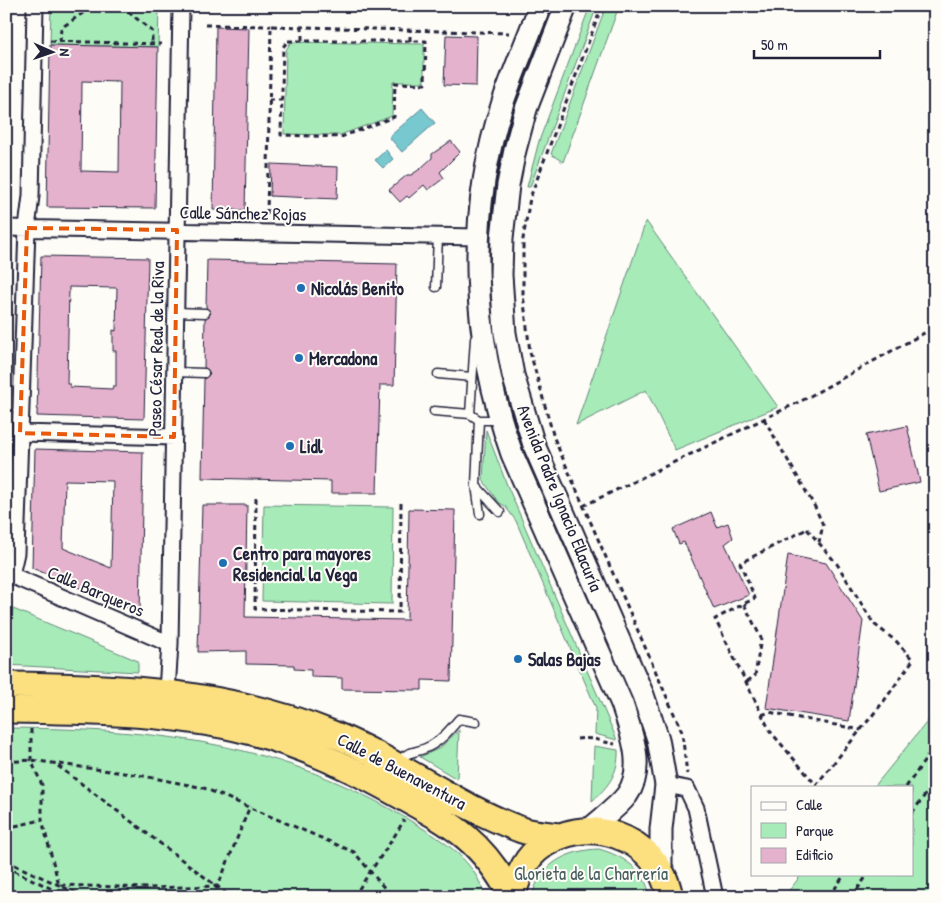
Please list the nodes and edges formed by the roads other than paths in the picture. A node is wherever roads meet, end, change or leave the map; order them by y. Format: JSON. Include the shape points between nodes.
{"nodes":[{"id":1,"x":35,"y":6,"type":"edge"},
{"id":2,"x":181,"y":6,"type":"edge"},
{"id":3,"x":540,"y":6,"type":"edge"},
{"id":4,"x":566,"y":6,"type":"edge"},
{"id":5,"x":6,"y":228,"type":"edge"},
{"id":6,"x":27,"y":228,"type":"junction"},
{"id":7,"x":177,"y":230,"type":"junction"},
{"id":8,"x":438,"y":236,"type":"junction"},
{"id":9,"x":478,"y":237,"type":"junction"},
{"id":10,"x":436,"y":287,"type":"dead end"},
{"id":11,"x":478,"y":307,"type":"junction"},
{"id":12,"x":176,"y":312,"type":"junction"},
{"id":13,"x":205,"y":313,"type":"dead end"},
{"id":14,"x":174,"y":372,"type":"junction"},
{"id":15,"x":204,"y":373,"type":"dead end"},
{"id":16,"x":438,"y":374,"type":"dead end"},
{"id":17,"x":472,"y":377,"type":"junction"},
{"id":18,"x":434,"y":411,"type":"dead end"},
{"id":19,"x":470,"y":414,"type":"junction"},
{"id":20,"x":479,"y":420,"type":"junction"},
{"id":21,"x":500,"y":420,"type":"junction"},
{"id":22,"x":20,"y":433,"type":"junction"},
{"id":23,"x":174,"y":436,"type":"junction"},
{"id":24,"x":476,"y":485,"type":"junction"},
{"id":25,"x":500,"y":512,"type":"dead end"},
{"id":26,"x":480,"y":514,"type":"dead end"},
{"id":27,"x":9,"y":574,"type":"edge"},
{"id":28,"x":170,"y":644,"type":"junction"},
{"id":29,"x":6,"y":685,"type":"edge"},
{"id":30,"x":167,"y":691,"type":"junction"},
{"id":31,"x":6,"y":710,"type":"edge"},
{"id":32,"x":476,"y":722,"type":"dead end"},
{"id":33,"x":398,"y":765,"type":"junction"},
{"id":34,"x":666,"y":785,"type":"junction"},
{"id":35,"x":589,"y":830,"type":"junction"},
{"id":36,"x":559,"y":836,"type":"junction"},
{"id":37,"x":661,"y":870,"type":"junction"},
{"id":38,"x":512,"y":897,"type":"edge"},
{"id":39,"x":670,"y":897,"type":"edge"},
{"id":40,"x":715,"y":897,"type":"edge"}],
"edges":[{"from":1,"to":6,"type":"street","via":[[31,196]]},
{"from":2,"to":7,"type":"street","name":"Paseo César Real de la Riva"},
{"from":3,"to":9,"type":"main road","name":"Avenida Padre Ignacio Ellacuría","via":[[503,104],[485,181]]},
{"from":4,"to":34,"type":"main road","name":"Avenida Padre Ignacio Ellacuría","via":[[526,109],[514,150],[502,238],[505,333],[534,445],[574,509],[658,739]]},
{"from":5,"to":6,"type":"street","name":"Calle Sánchez Rojas"},
{"from":6,"to":7,"type":"street","name":"Calle Sánchez Rojas"},
{"from":6,"to":22,"type":"street"},
{"from":7,"to":8,"type":"street","name":"Calle Sánchez Rojas"},
{"from":7,"to":12,"type":"street","name":"Paseo César Real de la Riva"},
{"from":8,"to":9,"type":"street","name":"Calle Sánchez Rojas"},
{"from":8,"to":10,"type":"lane"},
{"from":9,"to":11,"type":"main road","name":"Avenida Padre Ignacio Ellacuría"},
{"from":11,"to":17,"type":"lane","name":"Avenida Padre Ignacio Ellacuría"},
{"from":11,"to":21,"type":"main road","name":"Avenida Padre Ignacio Ellacuría"},
{"from":12,"to":13,"type":"lane"},
{"from":12,"to":14,"type":"street","name":"Paseo César Real de la Riva"},
{"from":14,"to":15,"type":"lane"},
{"from":14,"to":23,"type":"street","name":"Paseo César Real de la Riva"},
{"from":16,"to":17,"type":"lane"},
{"from":17,"to":19,"type":"lane","name":"Avenida Padre Ignacio Ellacuría"},
{"from":18,"to":19,"type":"lane"},
{"from":19,"to":20,"type":"lane"},
{"from":20,"to":21,"type":"lane"},
{"from":20,"to":24,"type":"lane"},
{"from":21,"to":35,"type":"main road","name":"Avenida Padre Ignacio Ellacuría","via":[[622,704],[635,745],[636,769],[627,794]]},
{"from":22,"to":23,"type":"street"},
{"from":22,"to":27,"type":"street","via":[[16,554]]},
{"from":23,"to":28,"type":"street","name":"Paseo César Real de la Riva"},
{"from":24,"to":25,"type":"lane"},
{"from":24,"to":26,"type":"lane"},
{"from":27,"to":28,"type":"street","name":"Calle Barqueros"},
{"from":28,"to":30,"type":"street","name":"Paseo César Real de la Riva"},
{"from":29,"to":30,"type":"highway","name":"Calle de Buenaventura"},
{"from":30,"to":33,"type":"highway","name":"Calle de Buenaventura","via":[[242,705],[293,720],[334,734]]},
{"from":31,"to":38,"type":"highway","name":"Calle de Buenaventura","via":[[164,717],[236,728],[324,757],[411,802],[469,839],[488,856]]},
{"from":32,"to":33,"type":"lane","via":[[459,719],[444,737],[401,758]]},
{"from":33,"to":36,"type":"highway","name":"Calle de Buenaventura","via":[[481,813],[524,831]]},
{"from":34,"to":37,"type":"main road","name":"Avenida Padre Ignacio Ellacuría"},
{"from":34,"to":40,"type":"street","via":[[687,789],[696,808]]},
{"from":35,"to":36,"type":"highway"},
{"from":35,"to":37,"type":"highway","via":[[618,834],[642,848]]},
{"from":36,"to":38,"type":"highway","via":[[537,850],[520,871]]},
{"from":37,"to":39,"type":"highway"}]}
